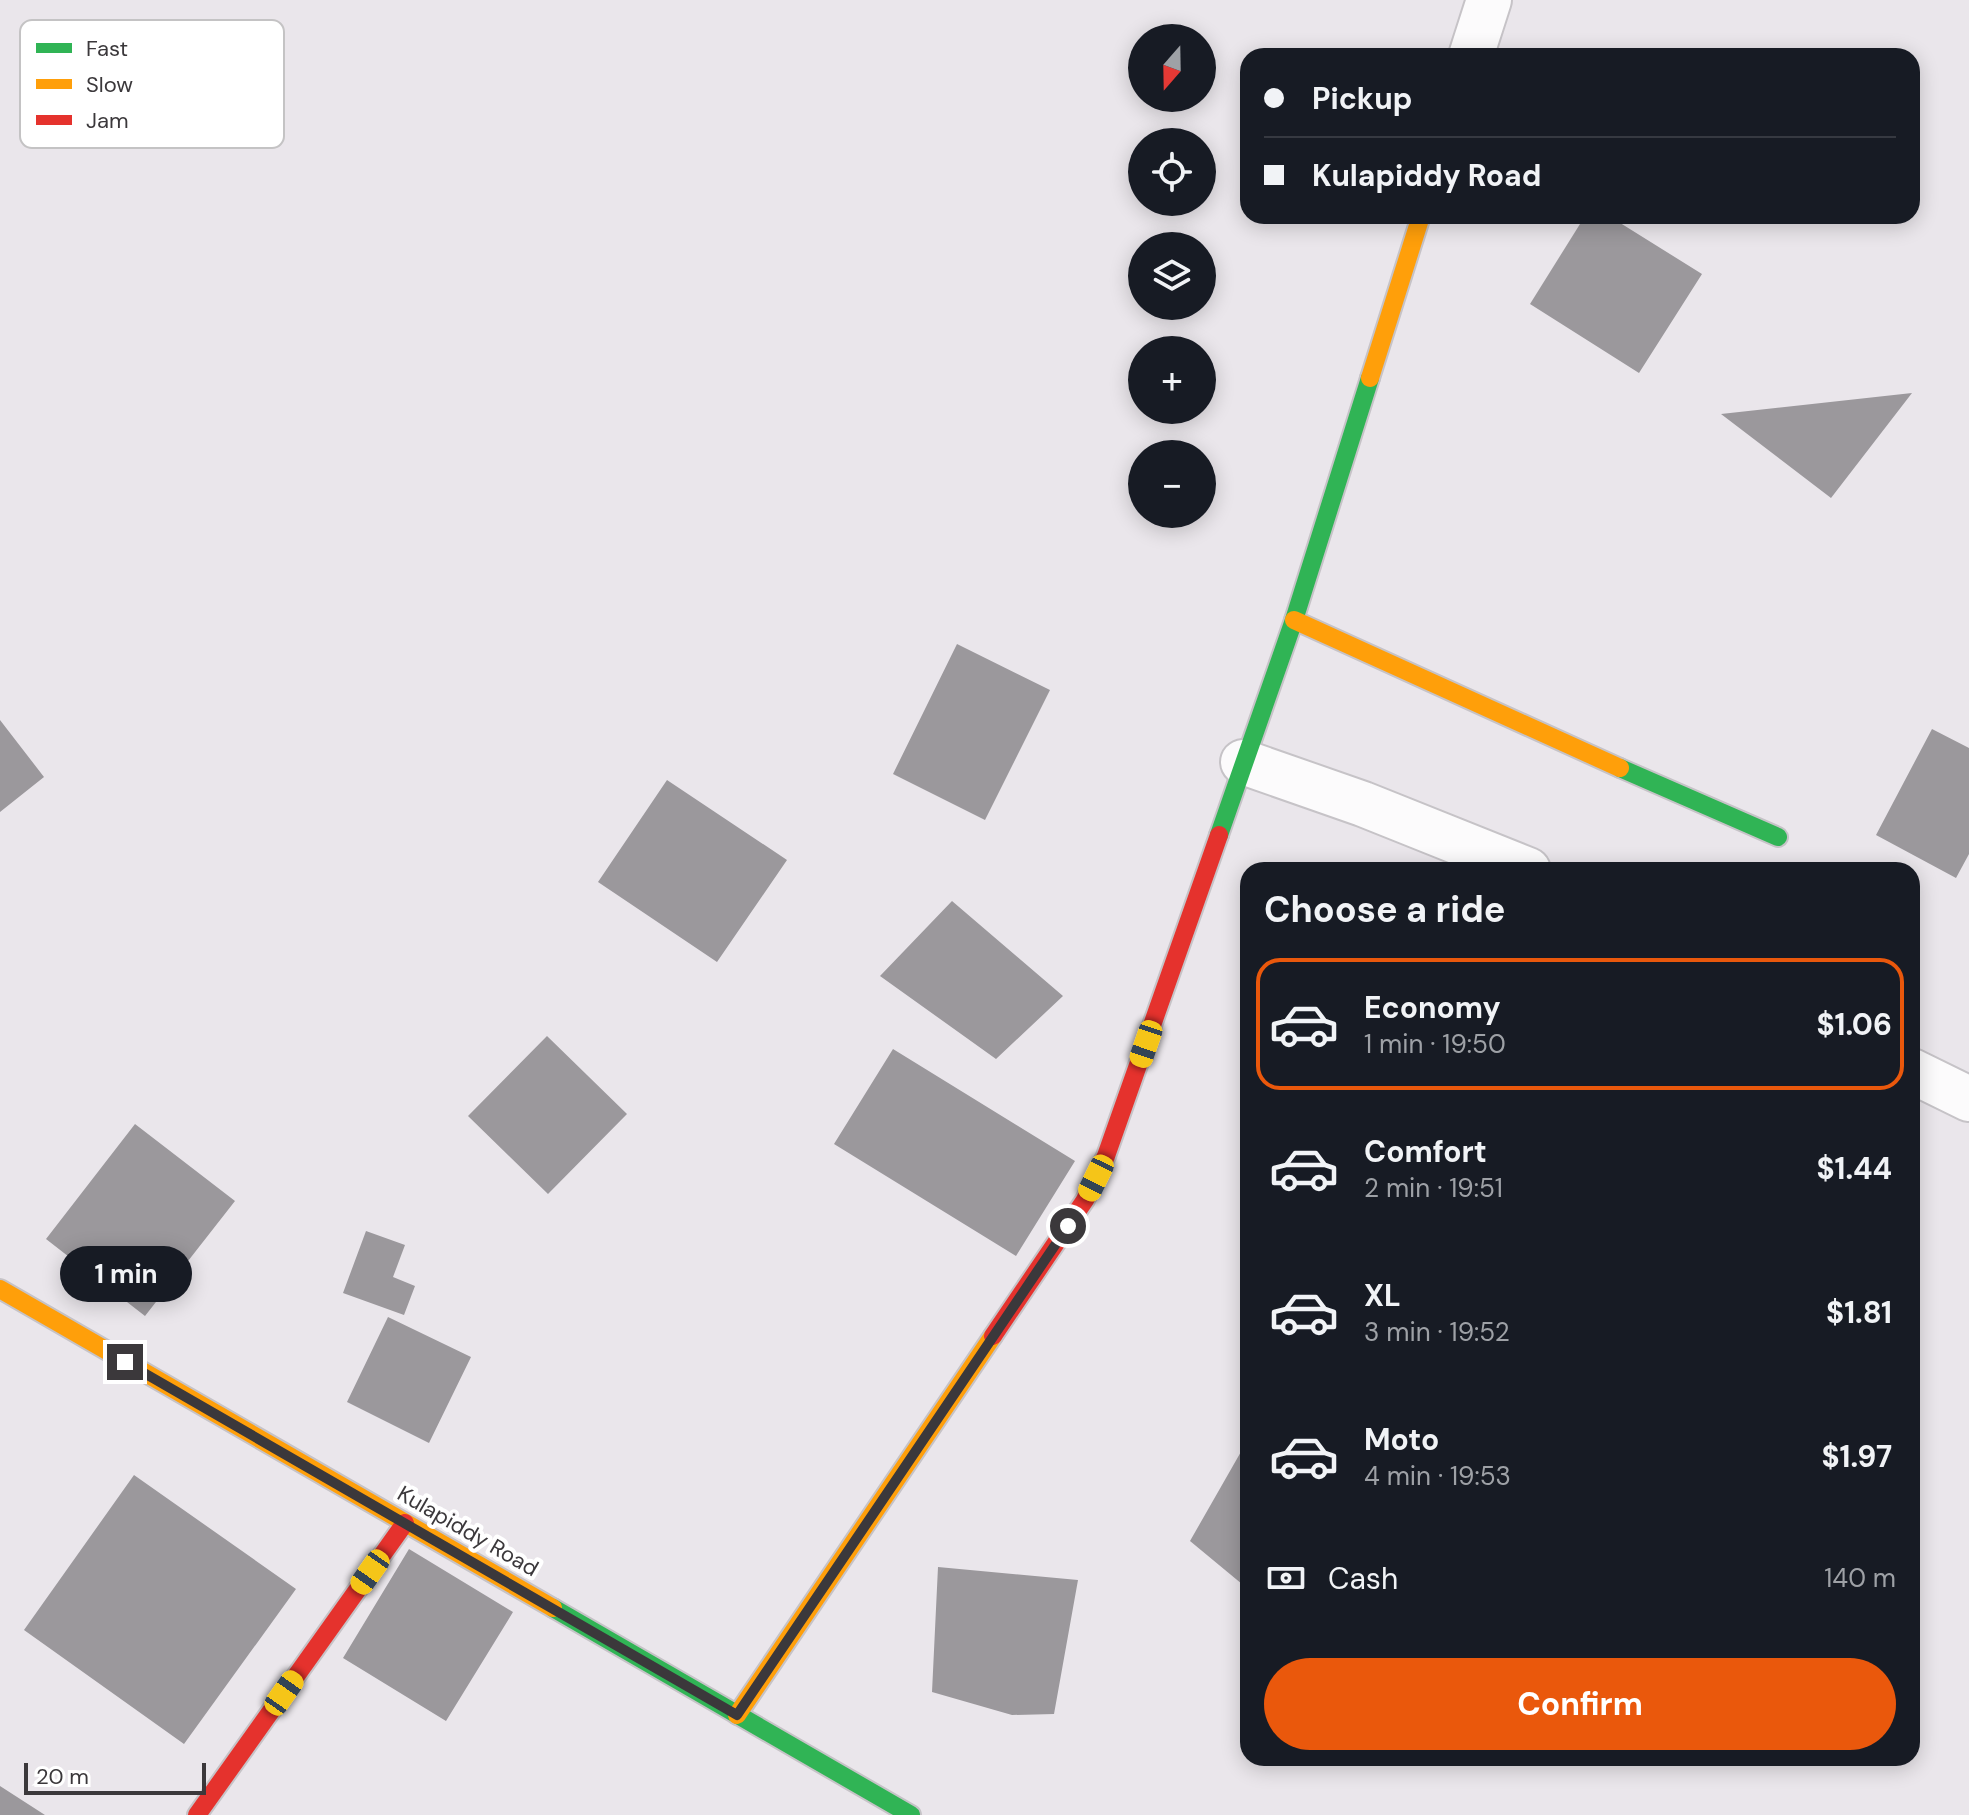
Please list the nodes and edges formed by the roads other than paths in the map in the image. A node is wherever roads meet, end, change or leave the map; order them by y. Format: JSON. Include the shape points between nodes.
{"nodes":[{"id":1,"x":1489,"y":0,"type":"edge"},
{"id":2,"x":1474,"y":48,"type":"edge"},
{"id":3,"x":1418,"y":224,"type":"edge"},
{"id":4,"x":1294,"y":620,"type":"junction"},
{"id":5,"x":1243,"y":762,"type":"junction"},
{"id":6,"x":1778,"y":837,"type":"dead end"},
{"id":7,"x":1508,"y":862,"type":"edge"},
{"id":8,"x":1920,"y":1075,"type":"edge"},
{"id":9,"x":1969,"y":1099,"type":"edge"},
{"id":10,"x":0,"y":1289,"type":"edge"},
{"id":11,"x":405,"y":1523,"type":"junction"},
{"id":12,"x":737,"y":1715,"type":"junction"},
{"id":13,"x":197,"y":1815,"type":"edge"},
{"id":14,"x":911,"y":1815,"type":"edge"}],
"edges":[{"from":1,"to":2,"type":"street"},
{"from":3,"to":4,"type":"street"},
{"from":4,"to":5,"type":"street"},
{"from":4,"to":6,"type":"street"},
{"from":5,"to":7,"type":"street"},
{"from":5,"to":12,"type":"street","via":[[1106,1156],[1085,1200]]},
{"from":8,"to":9,"type":"street"},
{"from":10,"to":11,"type":"street","name":"Kulapiddy Road"},
{"from":11,"to":12,"type":"street","name":"Kulapiddy Road"},
{"from":11,"to":13,"type":"street"},
{"from":12,"to":14,"type":"street","name":"Kulapiddy Road"}]}
